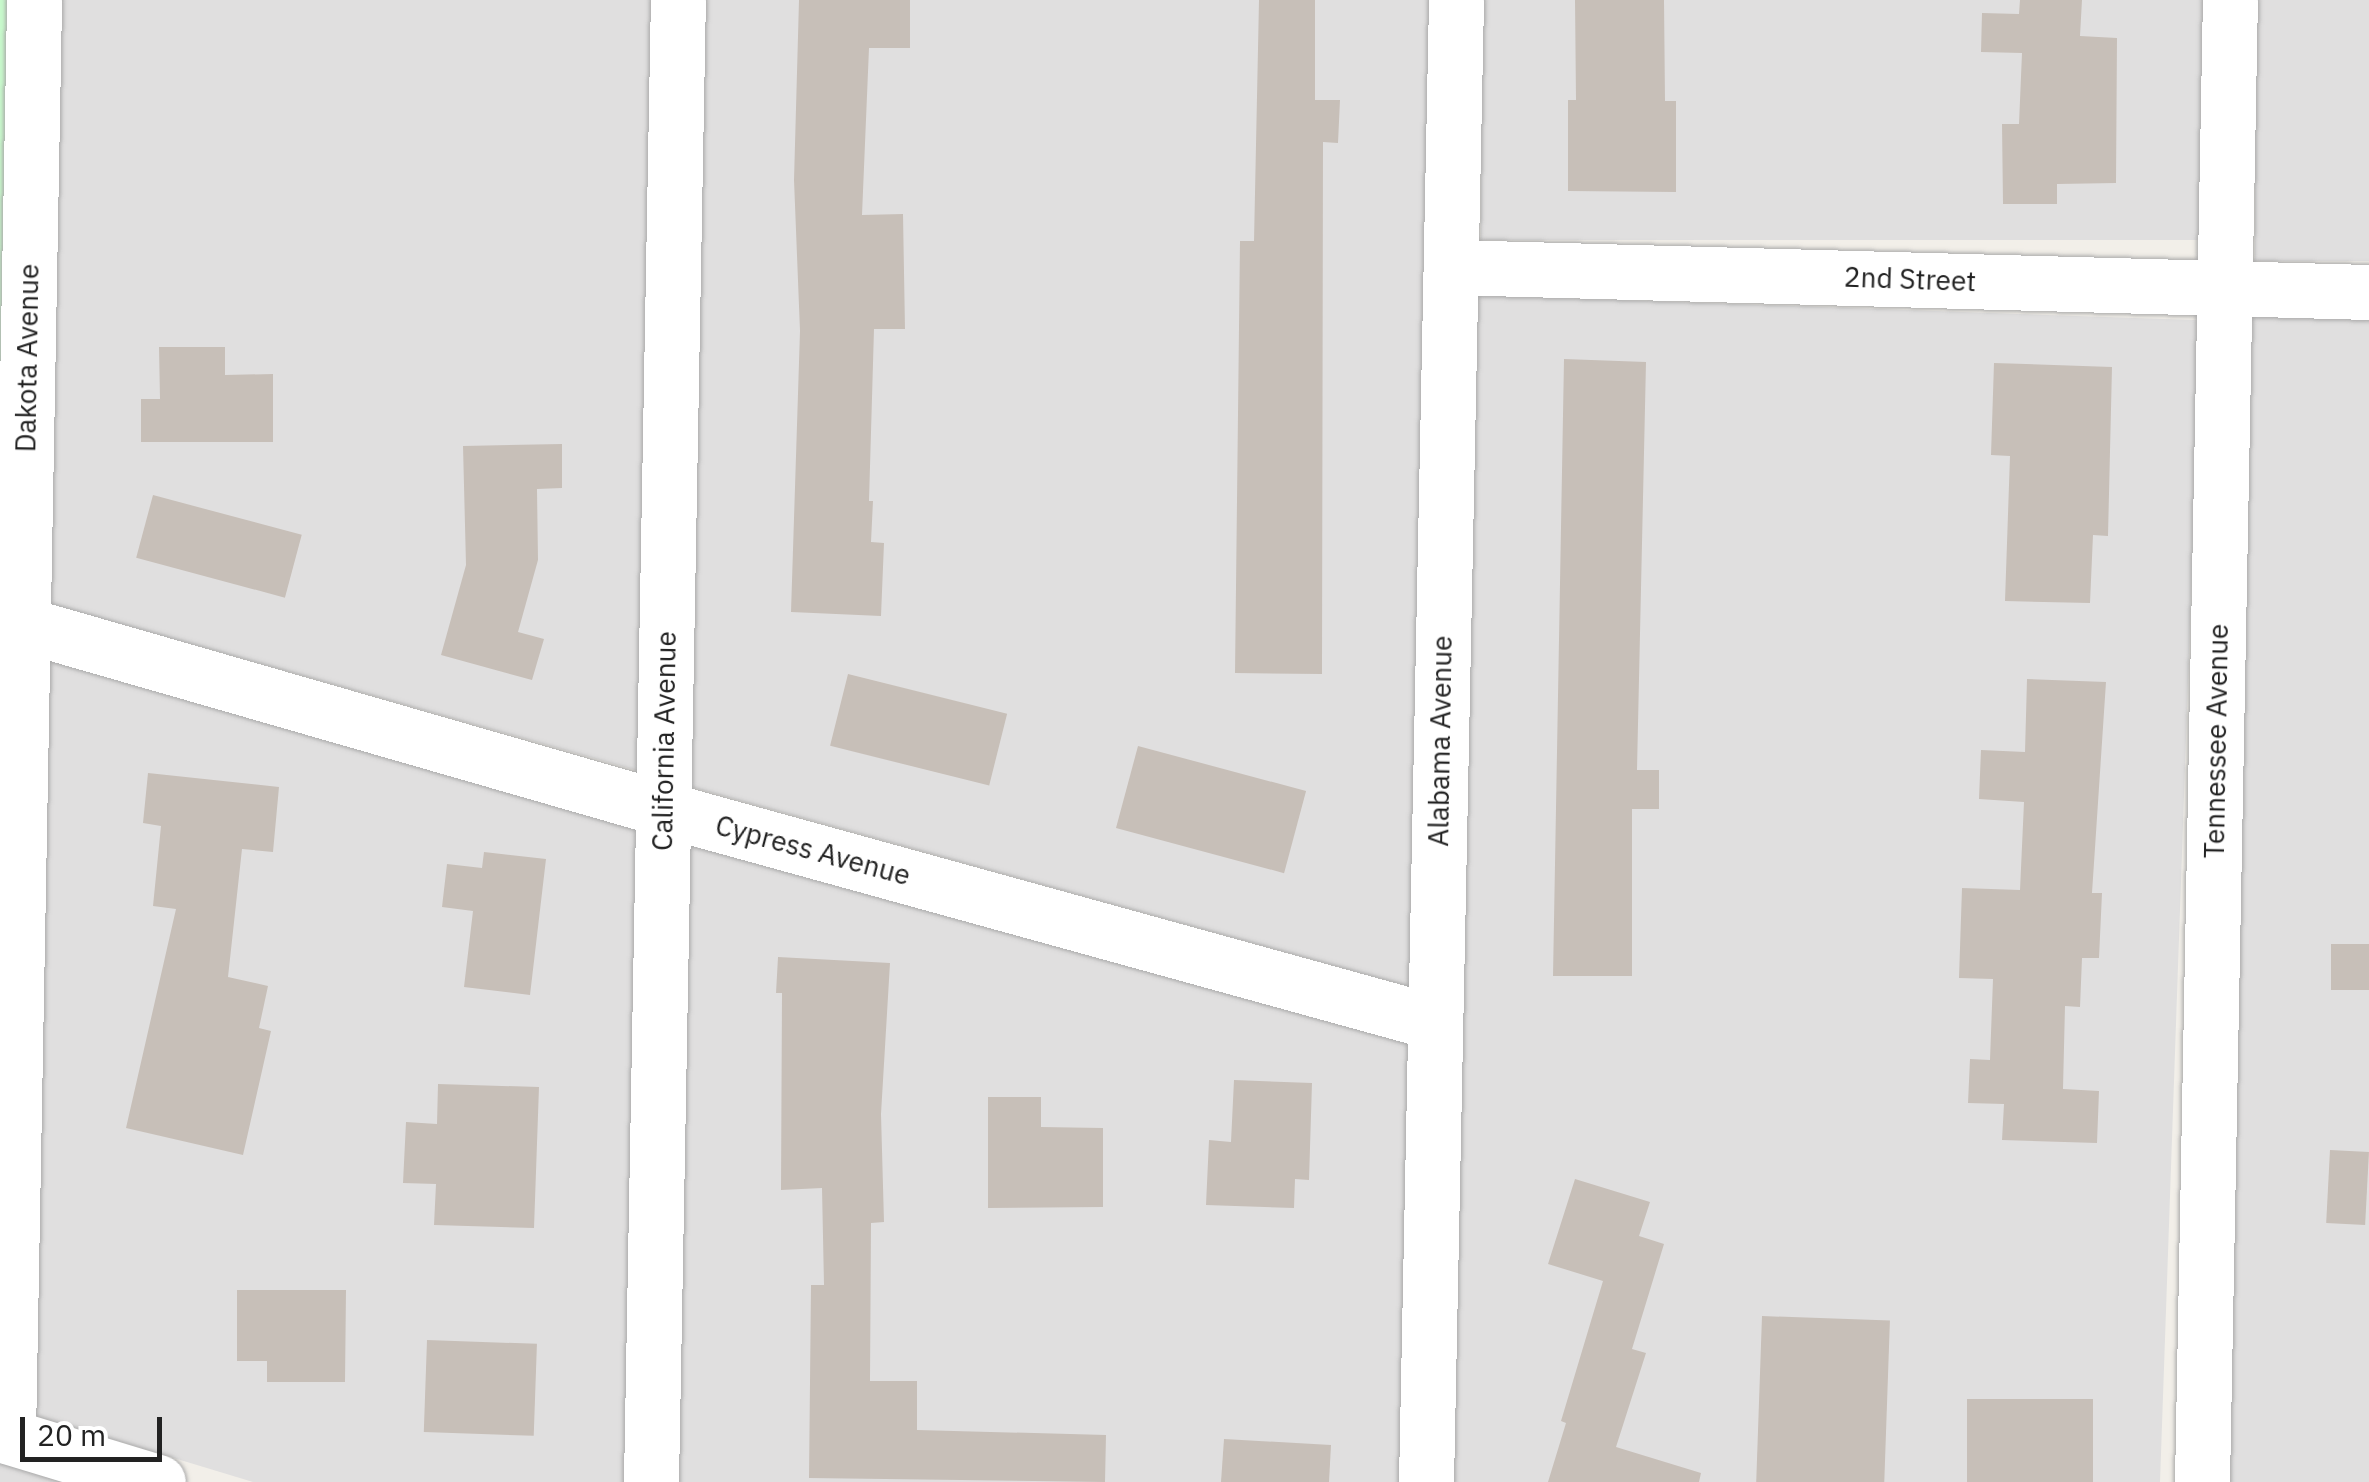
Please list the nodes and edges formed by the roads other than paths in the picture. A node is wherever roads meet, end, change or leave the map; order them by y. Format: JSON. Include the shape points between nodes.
{"nodes":[{"id":1,"x":34,"y":0,"type":"edge"},
{"id":2,"x":678,"y":0,"type":"edge"},
{"id":3,"x":1456,"y":0,"type":"edge"},
{"id":4,"x":2230,"y":0,"type":"edge"},
{"id":5,"x":1451,"y":267,"type":"junction"},
{"id":6,"x":2226,"y":288,"type":"junction"},
{"id":7,"x":2369,"y":292,"type":"edge"},
{"id":8,"x":22,"y":624,"type":"junction"},
{"id":9,"x":663,"y":807,"type":"junction"},
{"id":10,"x":1434,"y":1022,"type":"junction"},
{"id":11,"x":4,"y":1435,"type":"edge"},
{"id":12,"x":158,"y":1482,"type":"edge"},
{"id":13,"x":651,"y":1482,"type":"edge"},
{"id":14,"x":1426,"y":1482,"type":"edge"},
{"id":15,"x":2202,"y":1482,"type":"edge"}],
"edges":[{"from":1,"to":8,"type":"street","name":"Dakota Avenue"},
{"from":2,"to":9,"type":"street","name":"California Avenue"},
{"from":3,"to":5,"type":"street","name":"Alabama Avenue"},
{"from":4,"to":6,"type":"street","name":"Tennessee Avenue"},
{"from":5,"to":6,"type":"street","name":"2nd Street"},
{"from":5,"to":10,"type":"street","name":"Alabama Avenue"},
{"from":6,"to":7,"type":"street","name":"2nd Street"},
{"from":6,"to":15,"type":"street","name":"Tennessee Avenue"},
{"from":8,"to":9,"type":"street","name":"Cypress Avenue"},
{"from":8,"to":11,"type":"street","name":"Dakota Avenue"},
{"from":9,"to":10,"type":"street","name":"Cypress Avenue"},
{"from":9,"to":13,"type":"street","name":"California Avenue"},
{"from":10,"to":14,"type":"street","name":"Alabama Avenue"},
{"from":11,"to":12,"type":"street"}]}
